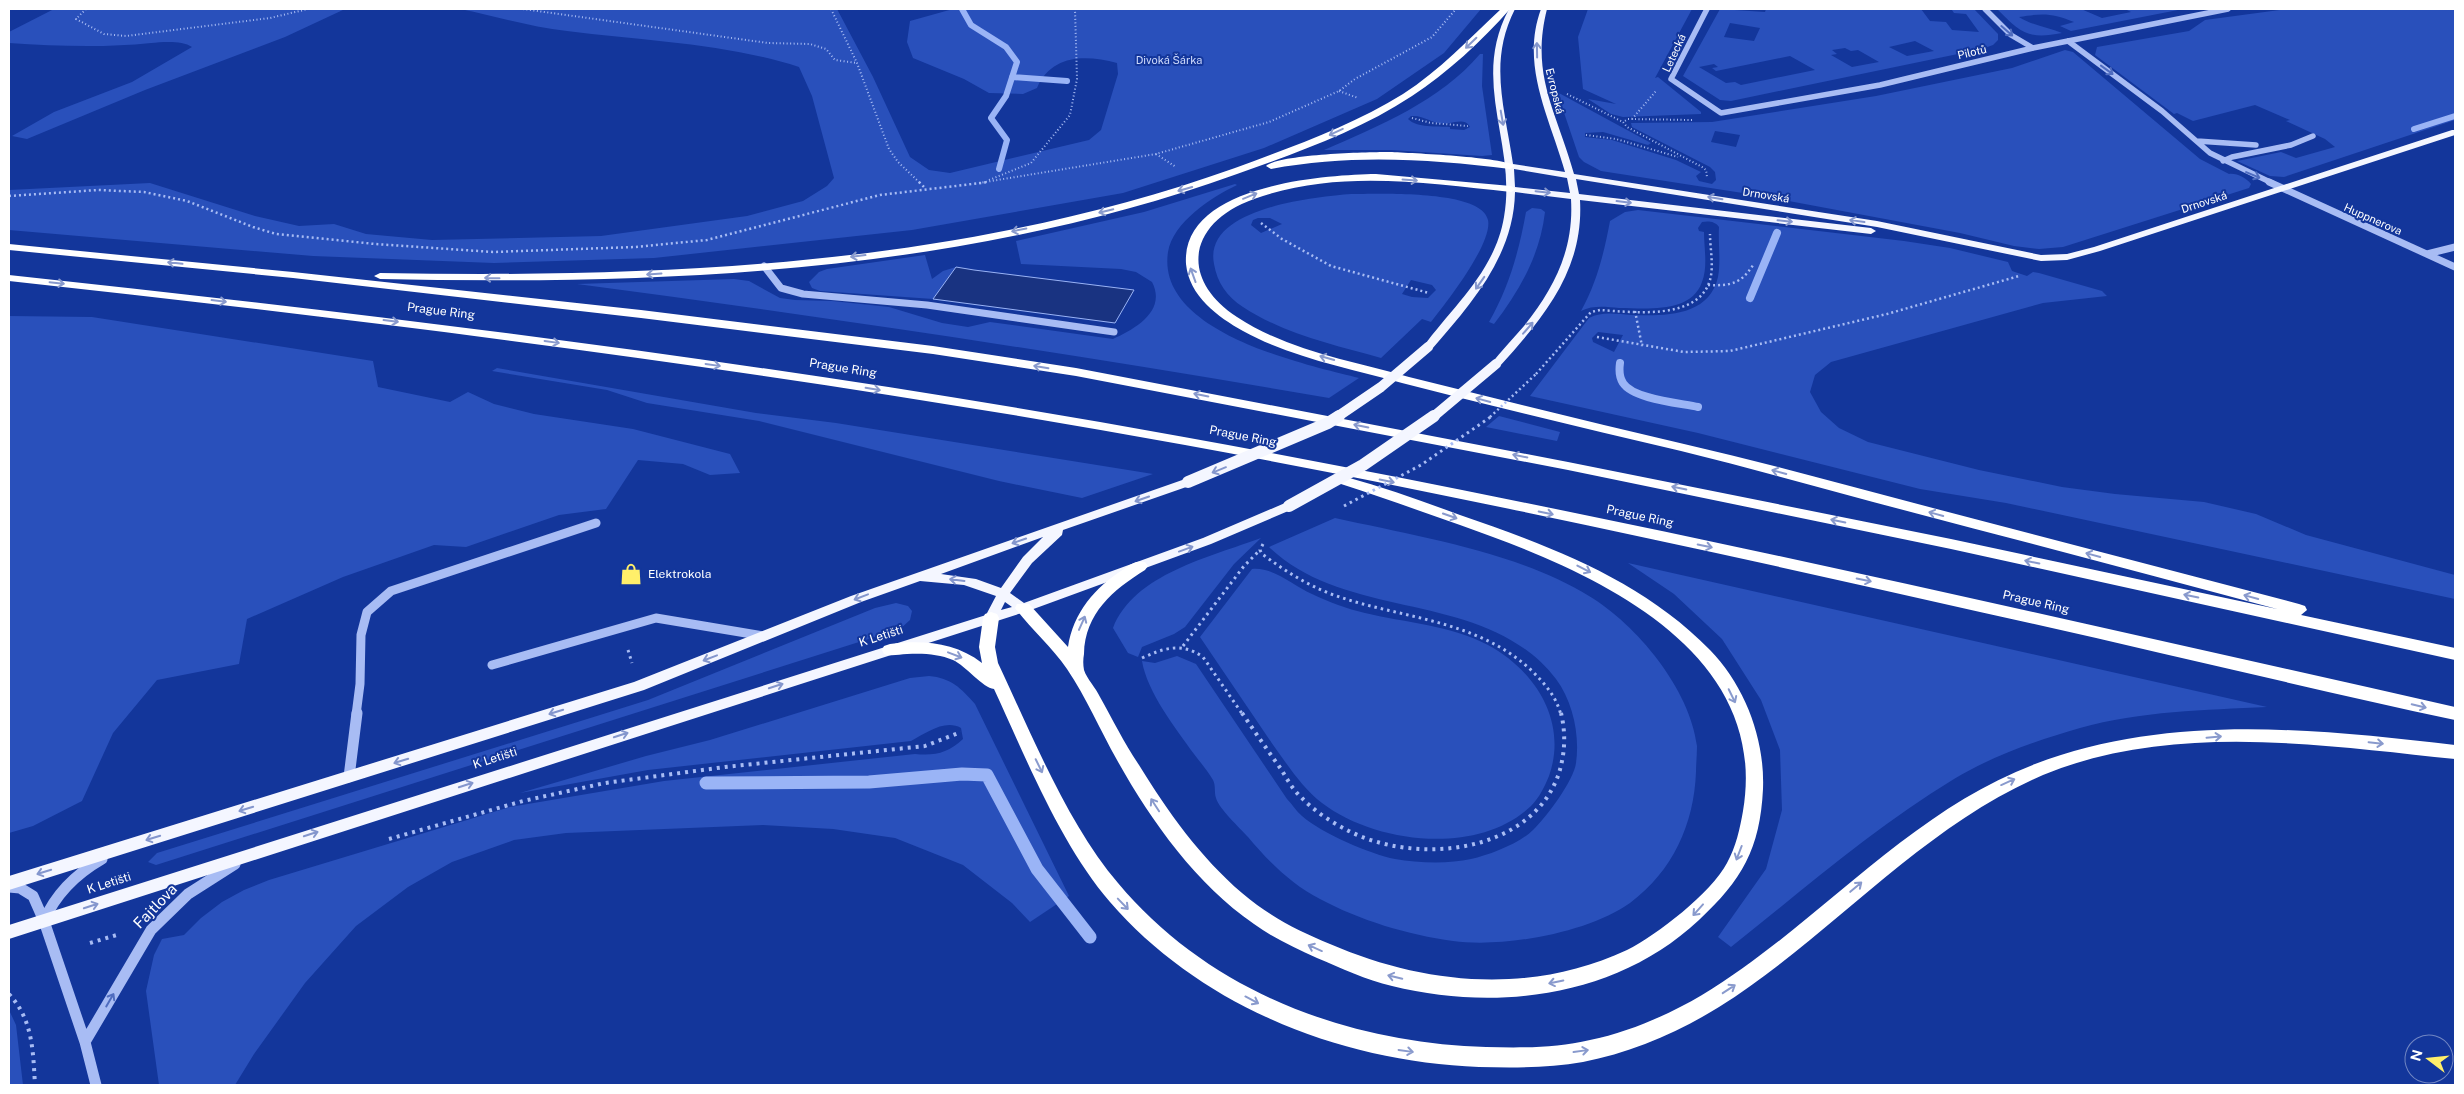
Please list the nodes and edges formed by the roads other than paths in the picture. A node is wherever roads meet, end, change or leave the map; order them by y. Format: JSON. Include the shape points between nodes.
{"nodes":[{"id":1,"x":1506,"y":9,"type":"edge"},
{"id":2,"x":1512,"y":9,"type":"edge"},
{"id":3,"x":1544,"y":9,"type":"edge"},
{"id":4,"x":1707,"y":9,"type":"edge"},
{"id":5,"x":1985,"y":9,"type":"edge"},
{"id":6,"x":2228,"y":9,"type":"edge"},
{"id":7,"x":2068,"y":41,"type":"junction"},
{"id":8,"x":2033,"y":48,"type":"junction"},
{"id":9,"x":1721,"y":113,"type":"joint"},
{"id":10,"x":2455,"y":132,"type":"edge"},
{"id":11,"x":2313,"y":136,"type":"dead end"},
{"id":12,"x":2197,"y":142,"type":"junction"},
{"id":13,"x":2256,"y":145,"type":"dead end"},
{"id":14,"x":2223,"y":161,"type":"junction"},
{"id":15,"x":1510,"y":166,"type":"junction"},
{"id":16,"x":1570,"y":176,"type":"junction"},
{"id":17,"x":1225,"y":177,"type":"junction"},
{"id":18,"x":2284,"y":188,"type":"junction"},
{"id":19,"x":1511,"y":189,"type":"junction"},
{"id":20,"x":1575,"y":196,"type":"junction"},
{"id":21,"x":1956,"y":241,"type":"junction"},
{"id":22,"x":9,"y":247,"type":"edge"},
{"id":23,"x":2455,"y":247,"type":"edge"},
{"id":24,"x":2427,"y":254,"type":"junction"},
{"id":25,"x":764,"y":266,"type":"junction"},
{"id":26,"x":2455,"y":267,"type":"edge"},
{"id":27,"x":294,"y":275,"type":"junction"},
{"id":28,"x":9,"y":278,"type":"edge"},
{"id":29,"x":1114,"y":332,"type":"dead end"},
{"id":30,"x":1253,"y":454,"type":"junction"},
{"id":31,"x":1289,"y":506,"type":"joint"},
{"id":32,"x":596,"y":524,"type":"dead end"},
{"id":33,"x":1066,"y":526,"type":"junction"},
{"id":34,"x":1140,"y":566,"type":"junction"},
{"id":35,"x":906,"y":580,"type":"junction"},
{"id":36,"x":1004,"y":594,"type":"junction"},
{"id":37,"x":1023,"y":608,"type":"junction"},
{"id":38,"x":991,"y":618,"type":"junction"},
{"id":39,"x":766,"y":636,"type":"junction"},
{"id":40,"x":890,"y":650,"type":"junction"},
{"id":41,"x":2455,"y":652,"type":"edge"},
{"id":42,"x":492,"y":664,"type":"dead end"},
{"id":43,"x":1076,"y":671,"type":"junction"},
{"id":44,"x":1009,"y":704,"type":"junction"},
{"id":45,"x":2455,"y":714,"type":"edge"},
{"id":46,"x":2455,"y":752,"type":"edge"},
{"id":47,"x":349,"y":777,"type":"junction"},
{"id":48,"x":124,"y":847,"type":"junction"},
{"id":49,"x":265,"y":849,"type":"junction"},
{"id":50,"x":9,"y":883,"type":"edge"},
{"id":51,"x":9,"y":887,"type":"edge"},
{"id":52,"x":44,"y":920,"type":"junction"},
{"id":53,"x":9,"y":932,"type":"edge"},
{"id":54,"x":85,"y":1042,"type":"junction"},
{"id":55,"x":96,"y":1085,"type":"edge"}],
"edges":[{"from":1,"to":17,"type":"highway","one_way":true,"via":[[1450,63],[1406,95],[1329,135]]},
{"from":2,"to":15,"type":"main road","one_way":true,"via":[[1500,37],[1495,69]]},
{"from":16,"to":3,"type":"main road","name":"Evropská","one_way":true,"via":[[1548,112],[1537,65],[1537,32]]},
{"from":4,"to":9,"type":"street","name":"Letecká","via":[[1671,79]]},
{"from":5,"to":8,"type":"street","one_way":true,"via":[[2012,35]]},
{"from":6,"to":7,"type":"street","name":"Pilotů"},
{"from":7,"to":8,"type":"street","name":"Pilotů"},
{"from":7,"to":12,"type":"street","name":"Huppnerova","one_way":true,"via":[[2162,111]]},
{"from":8,"to":9,"type":"street","name":"Pilotů","via":[[1880,84]]},
{"from":10,"to":18,"type":"main road","name":"Drnovská"},
{"from":11,"to":14,"type":"street","via":[[2291,145]]},
{"from":12,"to":13,"type":"street"},
{"from":12,"to":14,"type":"street","name":"Huppnerova"},
{"from":14,"to":18,"type":"street","name":"Huppnerova","one_way":true},
{"from":15,"to":16,"type":"main road","name":"Drnovská"},
{"from":15,"to":17,"type":"highway","via":[[1431,157],[1343,155],[1283,163]]},
{"from":15,"to":19,"type":"main road"},
{"from":16,"to":20,"type":"main road","name":"Evropská"},
{"from":21,"to":16,"type":"main road","name":"Drnovská","one_way":true,"via":[[1884,225]]},
{"from":17,"to":25,"type":"highway","one_way":true,"via":[[1123,207],[1000,234],[875,254]]},
{"from":18,"to":21,"type":"main road","name":"Drnovská","via":[[2068,258],[2023,256]]},
{"from":18,"to":24,"type":"street","name":"Huppnerova"},
{"from":19,"to":20,"type":"main road","name":"Drnovská","one_way":true},
{"from":19,"to":33,"type":"main road","one_way":true,"bridge":true,"via":[[1504,234],[1493,260],[1470,296],[1428,347],[1381,387],[1328,423],[1188,482]]},
{"from":41,"to":19,"type":"highway","one_way":true,"via":[[1723,457],[1548,417],[1321,356],[1261,334],[1234,320],[1206,298],[1191,270],[1192,245],[1208,221],[1238,201],[1282,186],[1333,179],[1381,179]]},
{"from":20,"to":21,"type":"main road","name":"Drnovská","one_way":true},
{"from":31,"to":20,"type":"main road","name":"Evropská","one_way":true,"bridge":true,"via":[[1363,465],[1424,424],[1496,364],[1532,324],[1560,279],[1570,255]]},
{"from":27,"to":22,"type":"highway","name":"Prague Ring","one_way":true},
{"from":23,"to":24,"type":"street"},
{"from":24,"to":26,"type":"street","name":"Huppnerova"},
{"from":25,"to":27,"type":"highway","one_way":true,"via":[[579,278]]},
{"from":25,"to":29,"type":"street","via":[[781,288],[803,294],[927,305]]},
{"from":41,"to":27,"type":"highway","name":"Prague Ring","one_way":true,"via":[[1568,466],[1076,372],[776,330]]},
{"from":28,"to":30,"type":"highway","name":"Prague Ring","one_way":true,"via":[[342,315],[627,353],[982,406]]},
{"from":30,"to":43,"type":"highway","one_way":true,"via":[[1491,530],[1571,563],[1656,611],[1682,633],[1718,670],[1750,741],[1754,789],[1750,819],[1731,874],[1688,922],[1635,956],[1607,968],[1540,985],[1500,989],[1453,988],[1384,975],[1297,940],[1259,918],[1203,869],[1127,761]]},
{"from":30,"to":45,"type":"highway","name":"Prague Ring","one_way":true,"via":[[1970,603]]},
{"from":34,"to":31,"type":"main road","name":"K Letišti","one_way":true},
{"from":32,"to":47,"type":"street","via":[[391,591],[367,612],[361,635],[360,684]]},
{"from":33,"to":35,"type":"main road","one_way":true},
{"from":33,"to":36,"type":"main road","via":[[1029,556]]},
{"from":34,"to":37,"type":"main road","name":"K Letišti"},
{"from":43,"to":34,"type":"highway","one_way":true,"via":[[1076,635],[1093,603],[1106,588]]},
{"from":36,"to":35,"type":"main road","one_way":true,"via":[[961,580]]},
{"from":35,"to":39,"type":"main road","name":"K Letišti","one_way":true},
{"from":36,"to":37,"type":"main road"},
{"from":36,"to":38,"type":"main road"},
{"from":37,"to":38,"type":"main road","name":"K Letišti"},
{"from":37,"to":43,"type":"highway"},
{"from":38,"to":40,"type":"main road","name":"K Letišti"},
{"from":38,"to":44,"type":"highway","via":[[987,647],[990,663]]},
{"from":39,"to":42,"type":"street","via":[[656,618]]},
{"from":39,"to":47,"type":"main road","name":"K Letišti","one_way":true,"via":[[621,692]]},
{"from":40,"to":44,"type":"highway","one_way":true,"via":[[922,647],[968,660],[981,669]]},
{"from":49,"to":40,"type":"main road","name":"K Letišti","one_way":true},
{"from":44,"to":46,"type":"highway","one_way":true,"via":[[1087,858],[1119,900],[1160,941],[1210,977],[1267,1008],[1330,1032],[1397,1049],[1465,1059],[1532,1058],[1597,1049],[1661,1028],[1710,1002],[1759,970],[1928,831],[2003,784],[2045,767],[2122,747],[2224,736],[2314,738]]},
{"from":47,"to":48,"type":"main road","name":"K Letišti","one_way":true},
{"from":48,"to":50,"type":"main road","name":"K Letišti","one_way":true},
{"from":48,"to":52,"type":"street","via":[[75,877],[50,905]]},
{"from":52,"to":49,"type":"main road","name":"K Letišti","one_way":true},
{"from":54,"to":49,"type":"street","name":"Fajtlova","one_way":true,"via":[[151,930],[188,894],[210,878]]},
{"from":51,"to":52,"type":"street","via":[[20,888],[33,896]]},
{"from":52,"to":53,"type":"main road","name":"K Letišti"},
{"from":52,"to":54,"type":"street"},
{"from":54,"to":55,"type":"street"}]}
